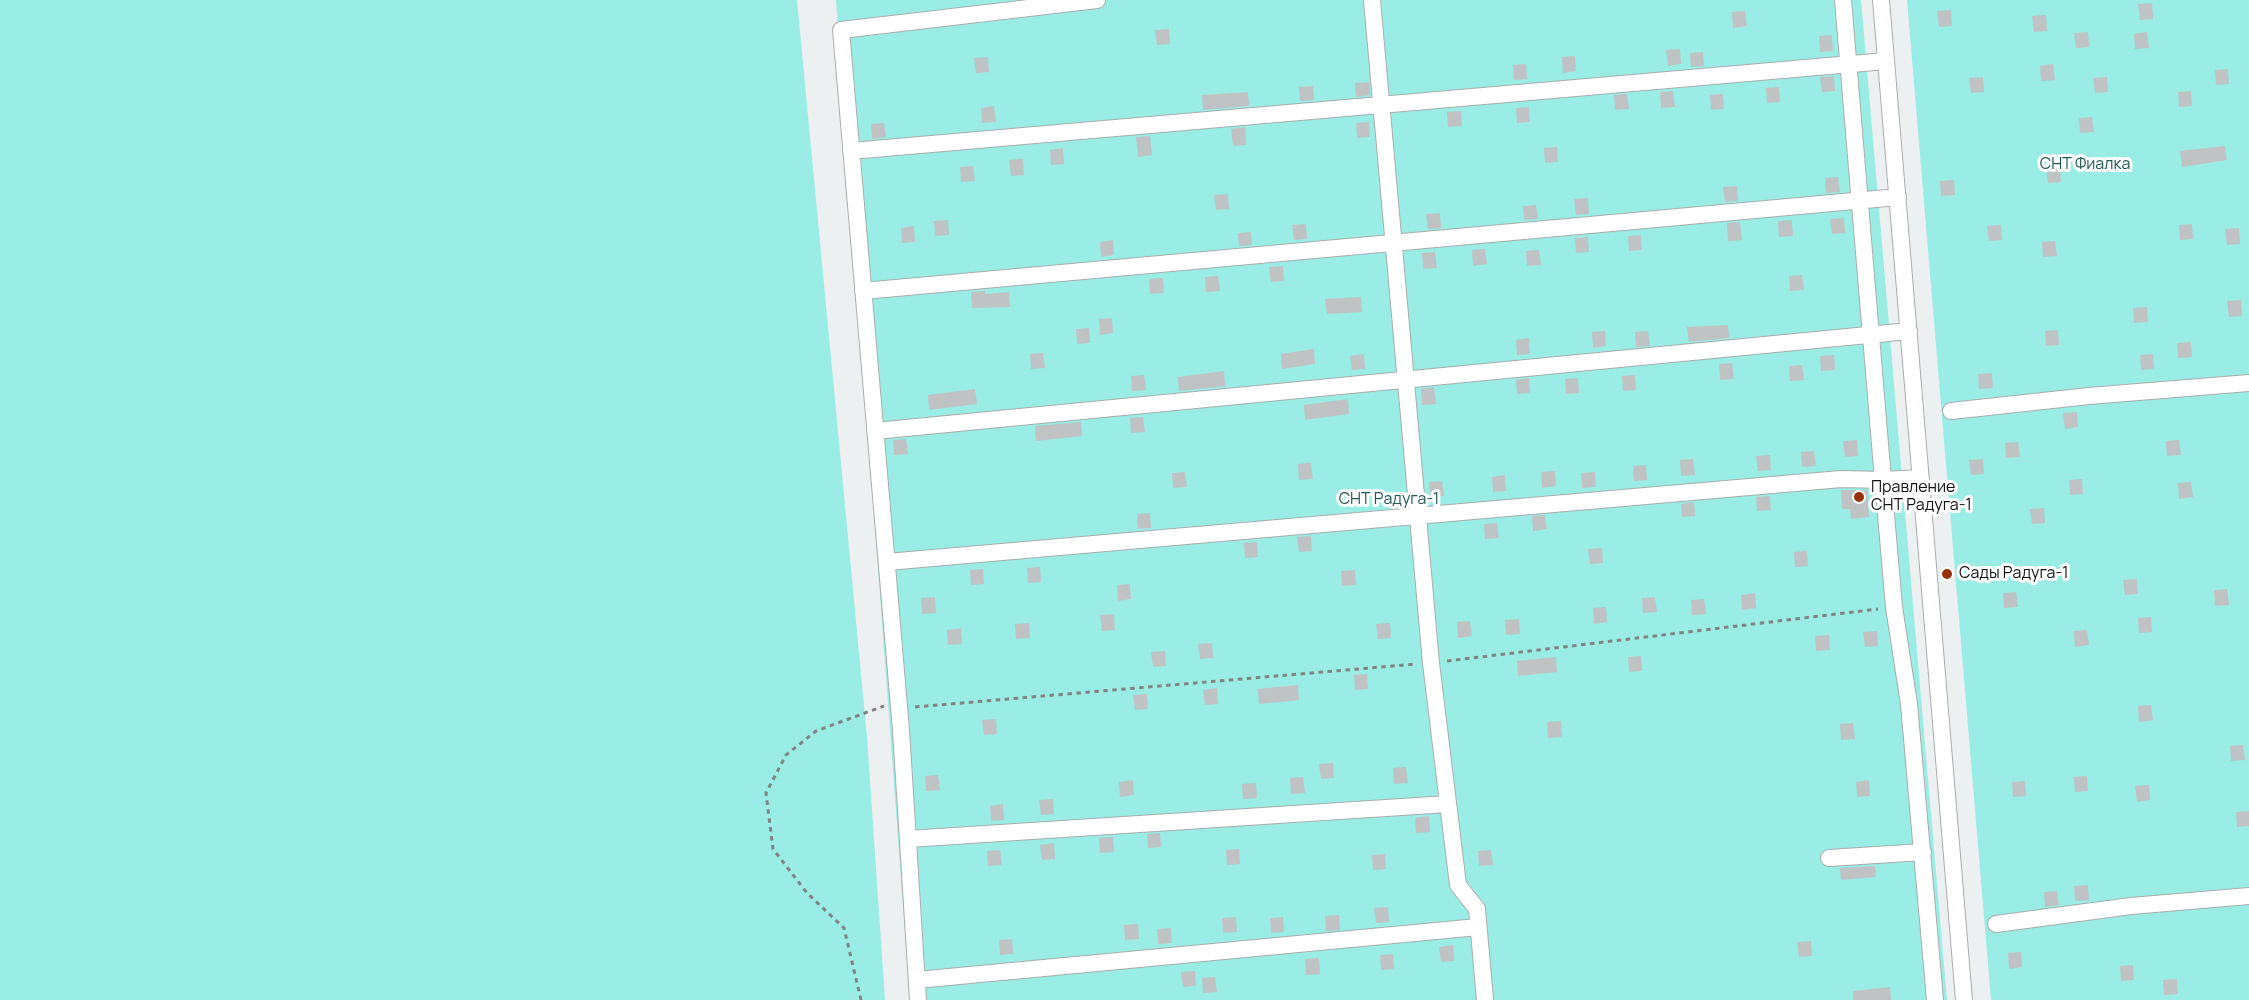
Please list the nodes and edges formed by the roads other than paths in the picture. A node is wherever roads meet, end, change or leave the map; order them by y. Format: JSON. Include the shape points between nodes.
{"nodes":[{"id":1,"x":1097,"y":0,"type":"edge"},
{"id":2,"x":1372,"y":0,"type":"edge"},
{"id":3,"x":1844,"y":0,"type":"edge"},
{"id":4,"x":1881,"y":0,"type":"edge"},
{"id":5,"x":1886,"y":61,"type":"junction"},
{"id":6,"x":1849,"y":64,"type":"junction"},
{"id":7,"x":1381,"y":105,"type":"junction"},
{"id":8,"x":851,"y":151,"type":"junction"},
{"id":9,"x":1898,"y":197,"type":"junction"},
{"id":10,"x":1860,"y":201,"type":"junction"},
{"id":11,"x":1394,"y":243,"type":"junction"},
{"id":12,"x":863,"y":291,"type":"junction"},
{"id":13,"x":1909,"y":331,"type":"junction"},
{"id":14,"x":1871,"y":334,"type":"junction"},
{"id":15,"x":1406,"y":380,"type":"junction"},
{"id":16,"x":2249,"y":383,"type":"edge"},
{"id":17,"x":1951,"y":411,"type":"dead end"},
{"id":18,"x":875,"y":431,"type":"junction"},
{"id":19,"x":1921,"y":478,"type":"junction"},
{"id":20,"x":1883,"y":480,"type":"junction"},
{"id":21,"x":1418,"y":516,"type":"junction"},
{"id":22,"x":887,"y":562,"type":"junction"},
{"id":23,"x":1448,"y":804,"type":"junction"},
{"id":24,"x":908,"y":839,"type":"junction"},
{"id":25,"x":1923,"y":852,"type":"junction"},
{"id":26,"x":1829,"y":858,"type":"dead end"},
{"id":27,"x":2249,"y":896,"type":"edge"},
{"id":28,"x":1995,"y":924,"type":"dead end"},
{"id":29,"x":1478,"y":927,"type":"junction"},
{"id":30,"x":916,"y":980,"type":"junction"},
{"id":31,"x":918,"y":1000,"type":"edge"},
{"id":32,"x":1485,"y":1000,"type":"edge"},
{"id":33,"x":1935,"y":1000,"type":"edge"},
{"id":34,"x":1964,"y":1000,"type":"edge"}],
"edges":[{"from":1,"to":8,"type":"street","via":[[841,30]]},
{"from":2,"to":7,"type":"street"},
{"from":3,"to":6,"type":"street"},
{"from":4,"to":5,"type":"street"},
{"from":5,"to":6,"type":"street"},
{"from":5,"to":9,"type":"street"},
{"from":6,"to":7,"type":"street"},
{"from":6,"to":10,"type":"street"},
{"from":7,"to":8,"type":"street"},
{"from":7,"to":11,"type":"street"},
{"from":8,"to":12,"type":"street"},
{"from":9,"to":10,"type":"street"},
{"from":9,"to":13,"type":"street"},
{"from":10,"to":11,"type":"street"},
{"from":10,"to":14,"type":"street"},
{"from":11,"to":12,"type":"street"},
{"from":11,"to":15,"type":"street"},
{"from":12,"to":18,"type":"street"},
{"from":13,"to":14,"type":"street"},
{"from":13,"to":19,"type":"street"},
{"from":14,"to":15,"type":"street"},
{"from":14,"to":20,"type":"street"},
{"from":15,"to":18,"type":"street"},
{"from":15,"to":21,"type":"street"},
{"from":16,"to":17,"type":"street"},
{"from":18,"to":22,"type":"street"},
{"from":19,"to":20,"type":"street"},
{"from":19,"to":34,"type":"street"},
{"from":20,"to":21,"type":"street","via":[[1841,479]]},
{"from":20,"to":25,"type":"street"},
{"from":21,"to":22,"type":"street"},
{"from":21,"to":23,"type":"street"},
{"from":22,"to":24,"type":"street"},
{"from":23,"to":24,"type":"street"},
{"from":23,"to":29,"type":"street","via":[[1458,885],[1476,909]]},
{"from":24,"to":30,"type":"street"},
{"from":25,"to":26,"type":"street"},
{"from":25,"to":33,"type":"street"},
{"from":27,"to":28,"type":"street"},
{"from":29,"to":30,"type":"street"},
{"from":29,"to":32,"type":"street"},
{"from":30,"to":31,"type":"street"}]}
